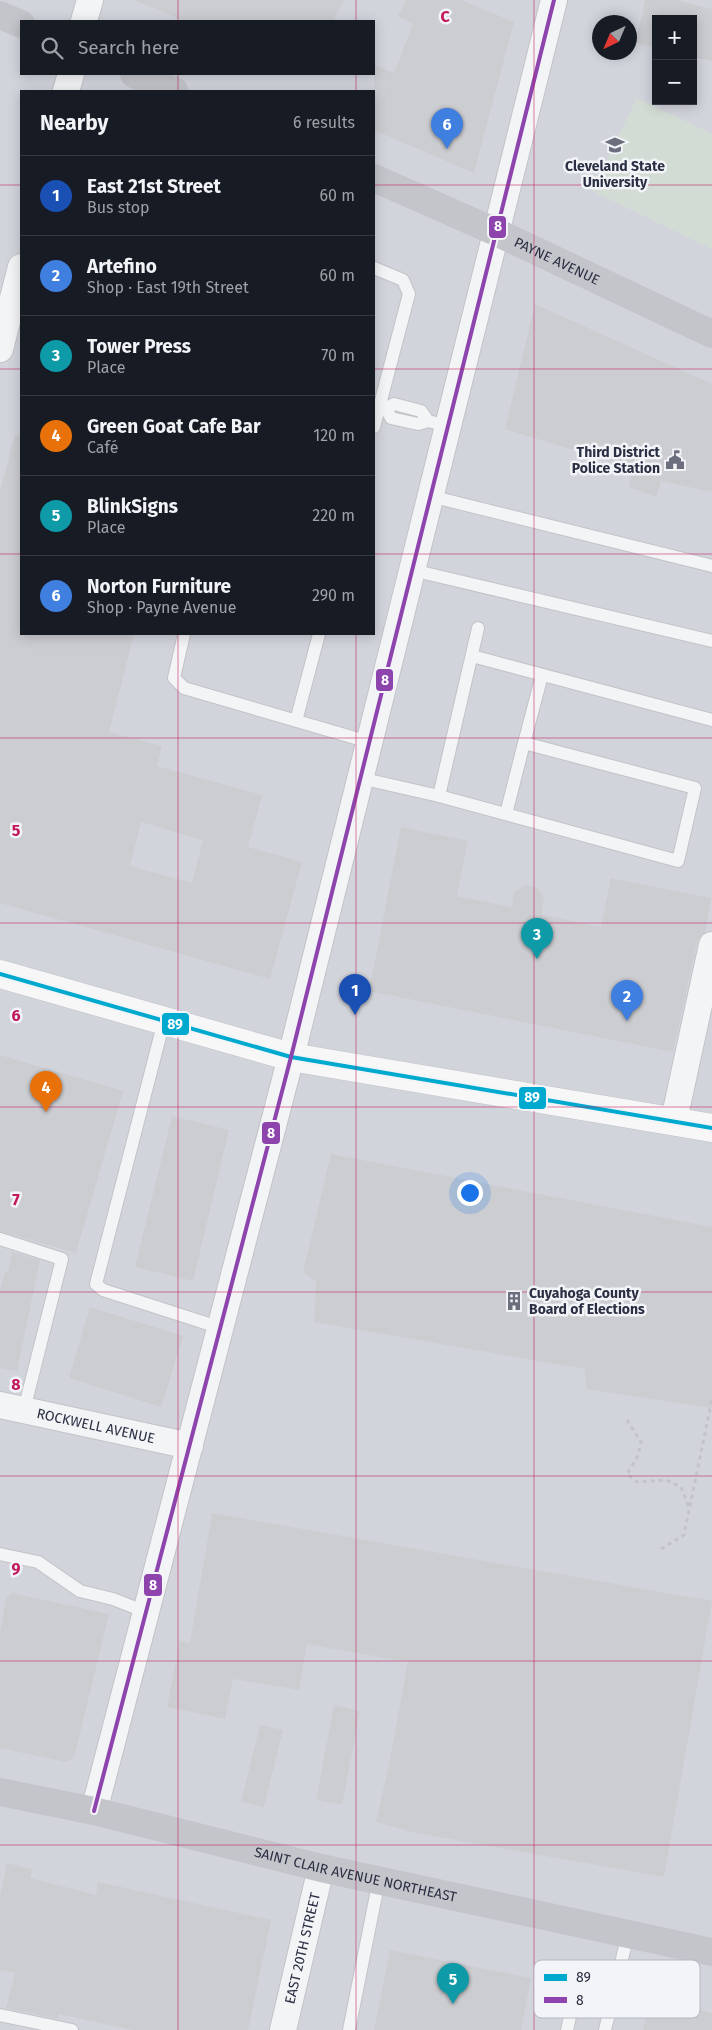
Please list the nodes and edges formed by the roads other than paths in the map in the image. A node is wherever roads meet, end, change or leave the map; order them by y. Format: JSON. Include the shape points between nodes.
{"nodes":[{"id":1,"x":90,"y":0,"type":"edge"},
{"id":2,"x":554,"y":0,"type":"edge"},
{"id":3,"x":0,"y":14,"type":"edge"},
{"id":4,"x":84,"y":20,"type":"edge"},
{"id":5,"x":20,"y":24,"type":"edge"},
{"id":6,"x":71,"y":75,"type":"edge"},
{"id":7,"x":136,"y":75,"type":"edge"},
{"id":8,"x":66,"y":90,"type":"edge"},
{"id":9,"x":172,"y":90,"type":"edge"},
{"id":10,"x":375,"y":178,"type":"edge"},
{"id":11,"x":496,"y":232,"type":"junction"},
{"id":12,"x":375,"y":268,"type":"edge"},
{"id":13,"x":20,"y":270,"type":"edge"},
{"id":14,"x":4,"y":318,"type":"edge"},
{"id":15,"x":712,"y":334,"type":"edge"},
{"id":16,"x":0,"y":349,"type":"edge"},
{"id":17,"x":380,"y":406,"type":"edge"},
{"id":18,"x":438,"y":423,"type":"junction"},
{"id":19,"x":375,"y":424,"type":"edge"},
{"id":20,"x":430,"y":496,"type":"junction"},
{"id":21,"x":712,"y":566,"type":"edge"},
{"id":22,"x":412,"y":570,"type":"junction"},
{"id":23,"x":478,"y":628,"type":"dead end"},
{"id":24,"x":184,"y":635,"type":"edge"},
{"id":25,"x":319,"y":635,"type":"edge"},
{"id":26,"x":712,"y":641,"type":"edge"},
{"id":27,"x":472,"y":656,"type":"junction"},
{"id":28,"x":542,"y":674,"type":"junction"},
{"id":29,"x":712,"y":720,"type":"edge"},
{"id":30,"x":296,"y":721,"type":"junction"},
{"id":31,"x":369,"y":742,"type":"junction"},
{"id":32,"x":524,"y":743,"type":"junction"},
{"id":33,"x":360,"y":778,"type":"junction"},
{"id":34,"x":439,"y":796,"type":"junction"},
{"id":35,"x":506,"y":814,"type":"junction"},
{"id":36,"x":712,"y":945,"type":"edge"},
{"id":37,"x":0,"y":974,"type":"edge"},
{"id":38,"x":164,"y":1021,"type":"junction"},
{"id":39,"x":291,"y":1057,"type":"junction"},
{"id":40,"x":674,"y":1120,"type":"junction"},
{"id":41,"x":712,"y":1128,"type":"edge"},
{"id":42,"x":0,"y":1240,"type":"edge"},
{"id":43,"x":221,"y":1328,"type":"junction"},
{"id":44,"x":12,"y":1408,"type":"edge"},
{"id":45,"x":190,"y":1446,"type":"junction"},
{"id":46,"x":0,"y":1554,"type":"edge"},
{"id":47,"x":146,"y":1612,"type":"junction"},
{"id":48,"x":0,"y":1792,"type":"edge"},
{"id":49,"x":94,"y":1811,"type":"junction"},
{"id":50,"x":321,"y":1868,"type":"junction"},
{"id":51,"x":379,"y":1880,"type":"junction"},
{"id":52,"x":628,"y":1934,"type":"junction"},
{"id":53,"x":712,"y":1952,"type":"edge"},
{"id":54,"x":622,"y":1960,"type":"edge"},
{"id":55,"x":0,"y":2015,"type":"edge"},
{"id":56,"x":72,"y":2030,"type":"edge"},
{"id":57,"x":283,"y":2030,"type":"edge"},
{"id":58,"x":349,"y":2030,"type":"edge"}],
"edges":[{"from":1,"to":4,"type":"street"},
{"from":2,"to":11,"type":"street"},
{"from":3,"to":5,"type":"main road"},
{"from":6,"to":8,"type":"street"},
{"from":7,"to":9,"type":"main road"},
{"from":10,"to":11,"type":"main road","name":"PAYNE AVENUE"},
{"from":11,"to":15,"type":"main road","name":"PAYNE AVENUE"},
{"from":11,"to":18,"type":"street"},
{"from":12,"to":17,"type":"lane","via":[[402,280],[409,294]]},
{"from":13,"to":14,"type":"street"},
{"from":14,"to":16,"type":"street"},
{"from":17,"to":18,"type":"lane","via":[[394,404],[421,411]]},
{"from":17,"to":19,"type":"lane"},
{"from":18,"to":20,"type":"street"},
{"from":20,"to":21,"type":"lane"},
{"from":20,"to":22,"type":"street"},
{"from":22,"to":26,"type":"lane"},
{"from":22,"to":31,"type":"street"},
{"from":23,"to":27,"type":"lane"},
{"from":24,"to":30,"type":"lane","via":[[174,678],[184,688]]},
{"from":25,"to":30,"type":"lane"},
{"from":27,"to":28,"type":"lane"},
{"from":27,"to":34,"type":"lane"},
{"from":28,"to":29,"type":"lane"},
{"from":28,"to":32,"type":"lane"},
{"from":30,"to":31,"type":"lane"},
{"from":31,"to":33,"type":"street"},
{"from":32,"to":35,"type":"lane"},
{"from":32,"to":35,"type":"lane","via":[[695,788],[678,860]]},
{"from":33,"to":34,"type":"lane"},
{"from":33,"to":39,"type":"street"},
{"from":34,"to":35,"type":"lane"},
{"from":36,"to":40,"type":"street"},
{"from":37,"to":38,"type":"main road"},
{"from":38,"to":39,"type":"main road"},
{"from":38,"to":43,"type":"lane","via":[[96,1284],[103,1290]]},
{"from":39,"to":40,"type":"main road"},
{"from":39,"to":43,"type":"street"},
{"from":40,"to":41,"type":"main road"},
{"from":42,"to":44,"type":"lane","via":[[62,1259]]},
{"from":43,"to":45,"type":"street"},
{"from":44,"to":45,"type":"street","name":"ROCKWELL AVENUE"},
{"from":45,"to":47,"type":"street"},
{"from":46,"to":47,"type":"lane","via":[[38,1562],[80,1591]]},
{"from":47,"to":49,"type":"street"},
{"from":48,"to":49,"type":"main road","name":"SAINT CLAIR AVENUE NORTHEAST"},
{"from":49,"to":50,"type":"main road","name":"SAINT CLAIR AVENUE NORTHEAST"},
{"from":50,"to":51,"type":"main road","name":"SAINT CLAIR AVENUE NORTHEAST"},
{"from":50,"to":57,"type":"street","name":"EAST 20TH STREET"},
{"from":51,"to":52,"type":"main road","name":"SAINT CLAIR AVENUE NORTHEAST"},
{"from":51,"to":58,"type":"lane"},
{"from":52,"to":53,"type":"main road","name":"SAINT CLAIR AVENUE NORTHEAST"},
{"from":52,"to":54,"type":"lane"},
{"from":55,"to":56,"type":"lane"}]}
